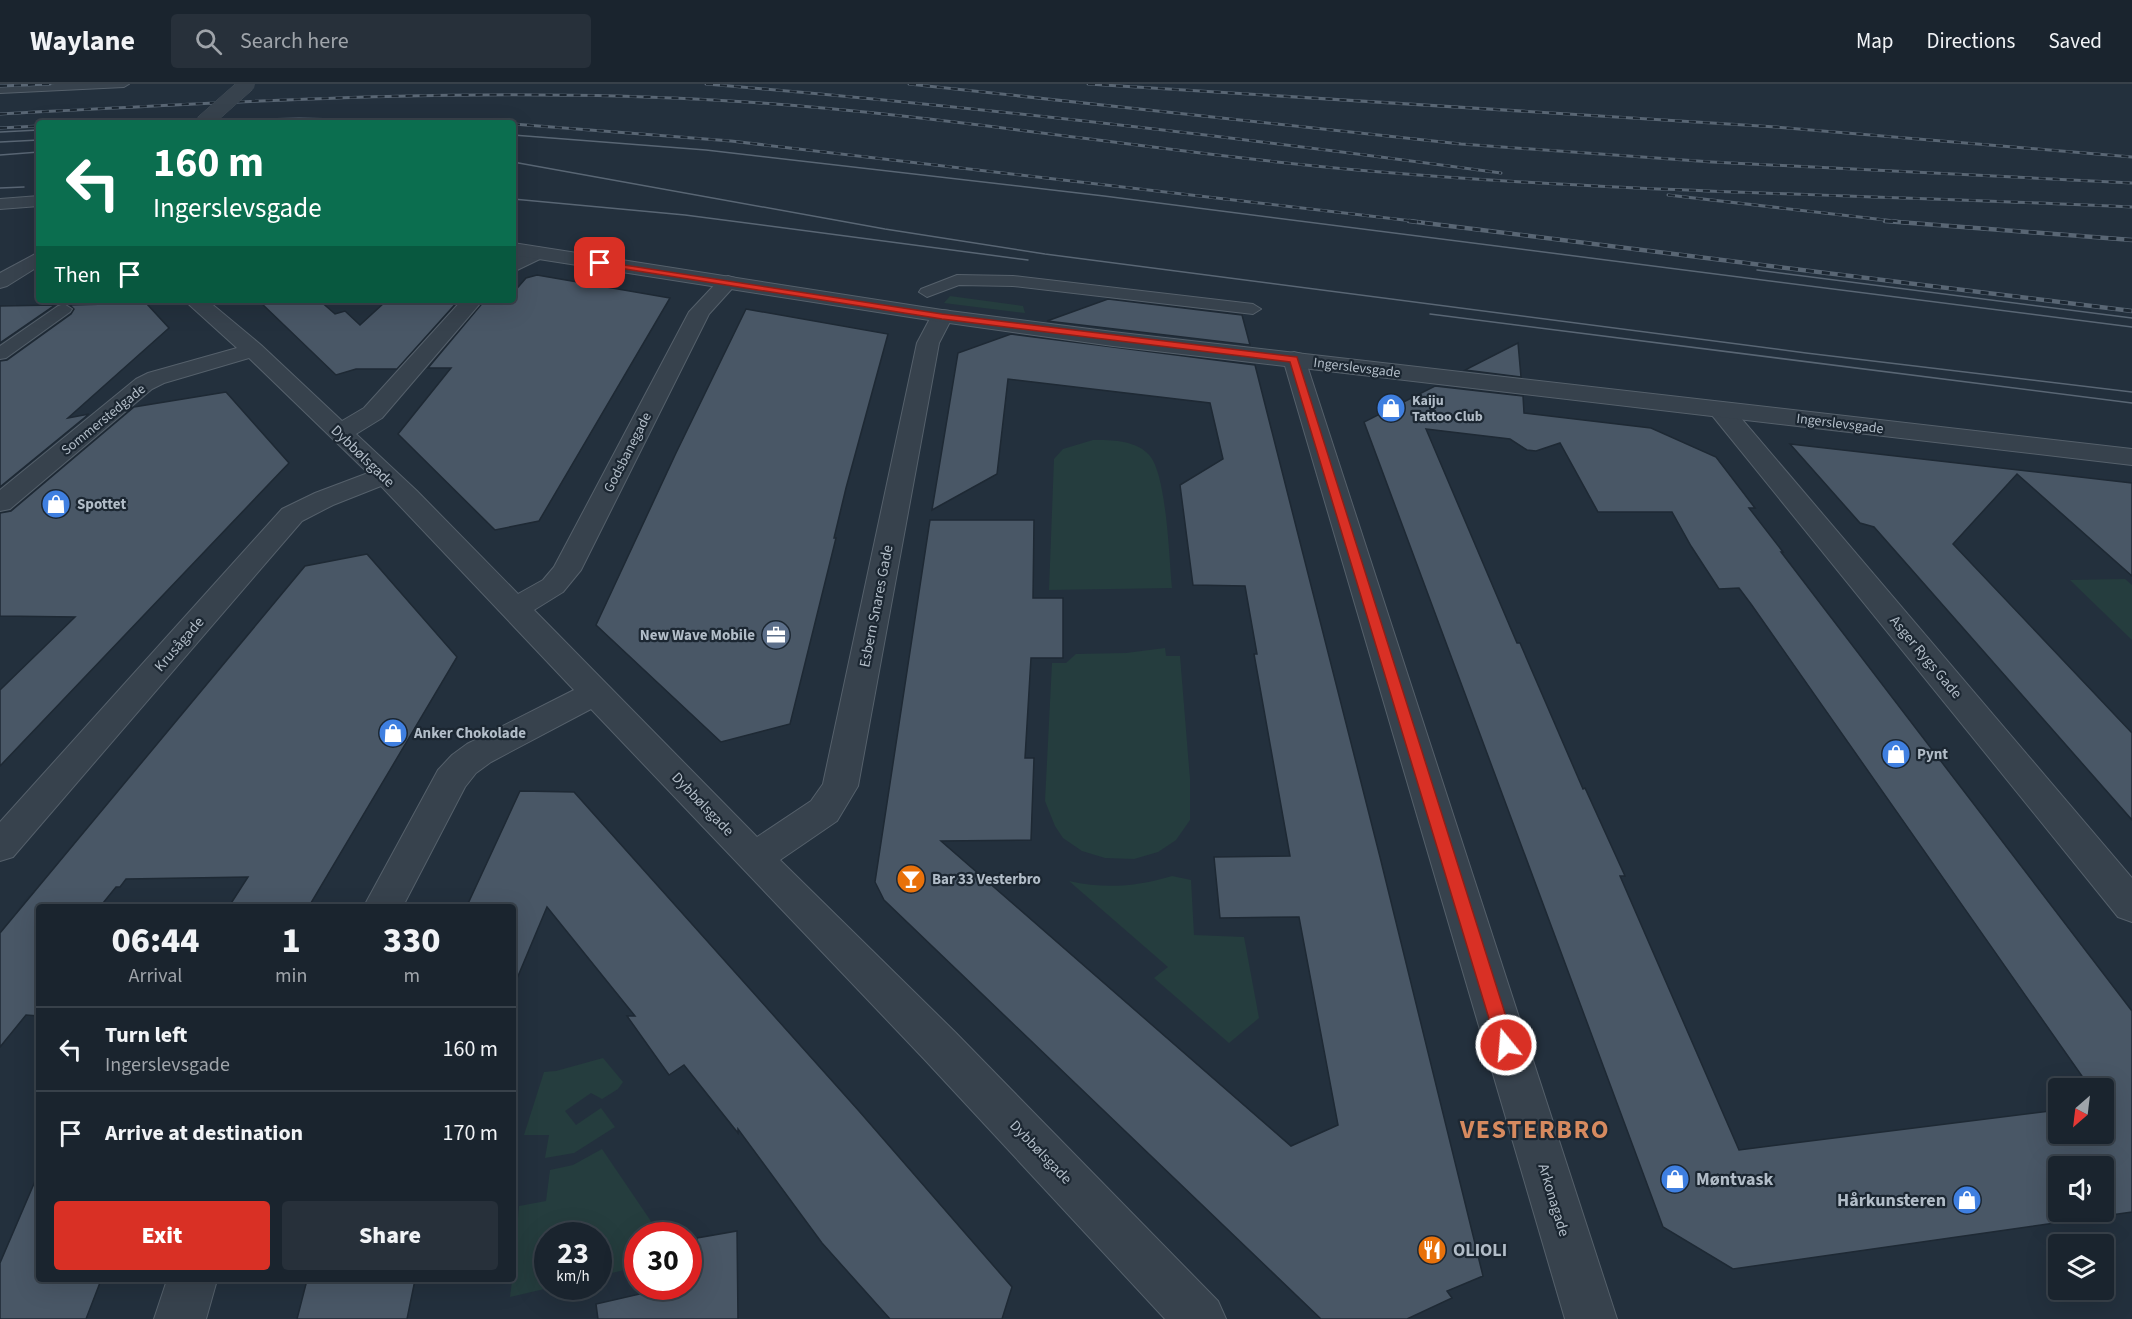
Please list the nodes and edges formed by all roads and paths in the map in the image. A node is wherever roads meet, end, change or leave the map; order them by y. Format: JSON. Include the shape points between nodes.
{"nodes":[{"id":1,"x":124,"y":84,"type":"edge"},
{"id":2,"x":247,"y":84,"type":"edge"},
{"id":3,"x":0,"y":90,"type":"edge"},
{"id":4,"x":206,"y":120,"type":"edge"},
{"id":5,"x":36,"y":201,"type":"edge"},
{"id":6,"x":0,"y":204,"type":"edge"},
{"id":7,"x":0,"y":212,"type":"edge"},
{"id":8,"x":36,"y":213,"type":"edge"},
{"id":9,"x":516,"y":250,"type":"edge"},
{"id":10,"x":537,"y":253,"type":"junction"},
{"id":11,"x":36,"y":260,"type":"edge"},
{"id":12,"x":516,"y":264,"type":"edge"},
{"id":13,"x":0,"y":282,"type":"edge"},
{"id":14,"x":728,"y":282,"type":"junction"},
{"id":15,"x":198,"y":303,"type":"edge"},
{"id":16,"x":470,"y":303,"type":"edge"},
{"id":17,"x":934,"y":304,"type":"junction"},
{"id":18,"x":64,"y":309,"type":"dead end"},
{"id":19,"x":1252,"y":309,"type":"dead end"},
{"id":20,"x":253,"y":350,"type":"junction"},
{"id":21,"x":0,"y":354,"type":"edge"},
{"id":22,"x":1294,"y":359,"type":"junction"},
{"id":23,"x":1720,"y":409,"type":"junction"},
{"id":24,"x":340,"y":433,"type":"junction"},
{"id":25,"x":2132,"y":457,"type":"edge"},
{"id":26,"x":383,"y":476,"type":"junction"},
{"id":27,"x":0,"y":503,"type":"edge"},
{"id":28,"x":513,"y":609,"type":"junction"},
{"id":29,"x":596,"y":692,"type":"junction"},
{"id":30,"x":0,"y":847,"type":"edge"},
{"id":31,"x":754,"y":858,"type":"junction"},
{"id":32,"x":384,"y":904,"type":"edge"},
{"id":33,"x":2132,"y":906,"type":"edge"},
{"id":34,"x":191,"y":1282,"type":"edge"},
{"id":35,"x":180,"y":1319,"type":"edge"},
{"id":36,"x":1200,"y":1319,"type":"edge"},
{"id":37,"x":1591,"y":1319,"type":"edge"}],
"edges":[{"from":1,"to":3,"type":"lane"},
{"from":2,"to":4,"type":"street","bridge":true},
{"from":5,"to":6,"type":"street"},
{"from":7,"to":8,"type":"street"},
{"from":9,"to":10,"type":"street","name":"Ingerslevsgade"},
{"from":10,"to":12,"type":"street"},
{"from":10,"to":14,"type":"street","name":"Ingerslevsgade"},
{"from":11,"to":13,"type":"street"},
{"from":14,"to":17,"type":"street","name":"Ingerslevsgade"},
{"from":14,"to":28,"type":"street","name":"Godsbanegade","via":[[700,312],[567,570],[553,586]]},
{"from":15,"to":20,"type":"street","name":"Dybbølsgade"},
{"from":16,"to":24,"type":"street","via":[[373,413]]},
{"from":17,"to":19,"type":"lane","via":[[957,280],[1012,281]]},
{"from":17,"to":22,"type":"street","name":"Ingerslevsgade"},
{"from":17,"to":31,"type":"street","name":"Esbern Snares Gade","via":[[840,786],[824,811]]},
{"from":18,"to":21,"type":"lane"},
{"from":20,"to":24,"type":"street","name":"Dybbølsgade"},
{"from":20,"to":27,"type":"street","name":"Sommerstedgade","via":[[144,384]]},
{"from":22,"to":23,"type":"street","name":"Ingerslevsgade"},
{"from":22,"to":37,"type":"street","name":"Arkonagade"},
{"from":23,"to":25,"type":"street","name":"Ingerslevsgade"},
{"from":23,"to":33,"type":"street","name":"Asger Rygs Gade"},
{"from":24,"to":26,"type":"street","name":"Dybbølsgade"},
{"from":26,"to":28,"type":"street","name":"Dybbølsgade","via":[[408,497]]},
{"from":26,"to":30,"type":"street","name":"Krusågade","via":[[292,515]]},
{"from":28,"to":29,"type":"street","name":"Dybbølsgade"},
{"from":29,"to":31,"type":"street","name":"Dybbølsgade"},
{"from":29,"to":32,"type":"street","via":[[464,764],[451,779]]},
{"from":31,"to":36,"type":"street","name":"Dybbølsgade"},
{"from":34,"to":35,"type":"street"}]}
